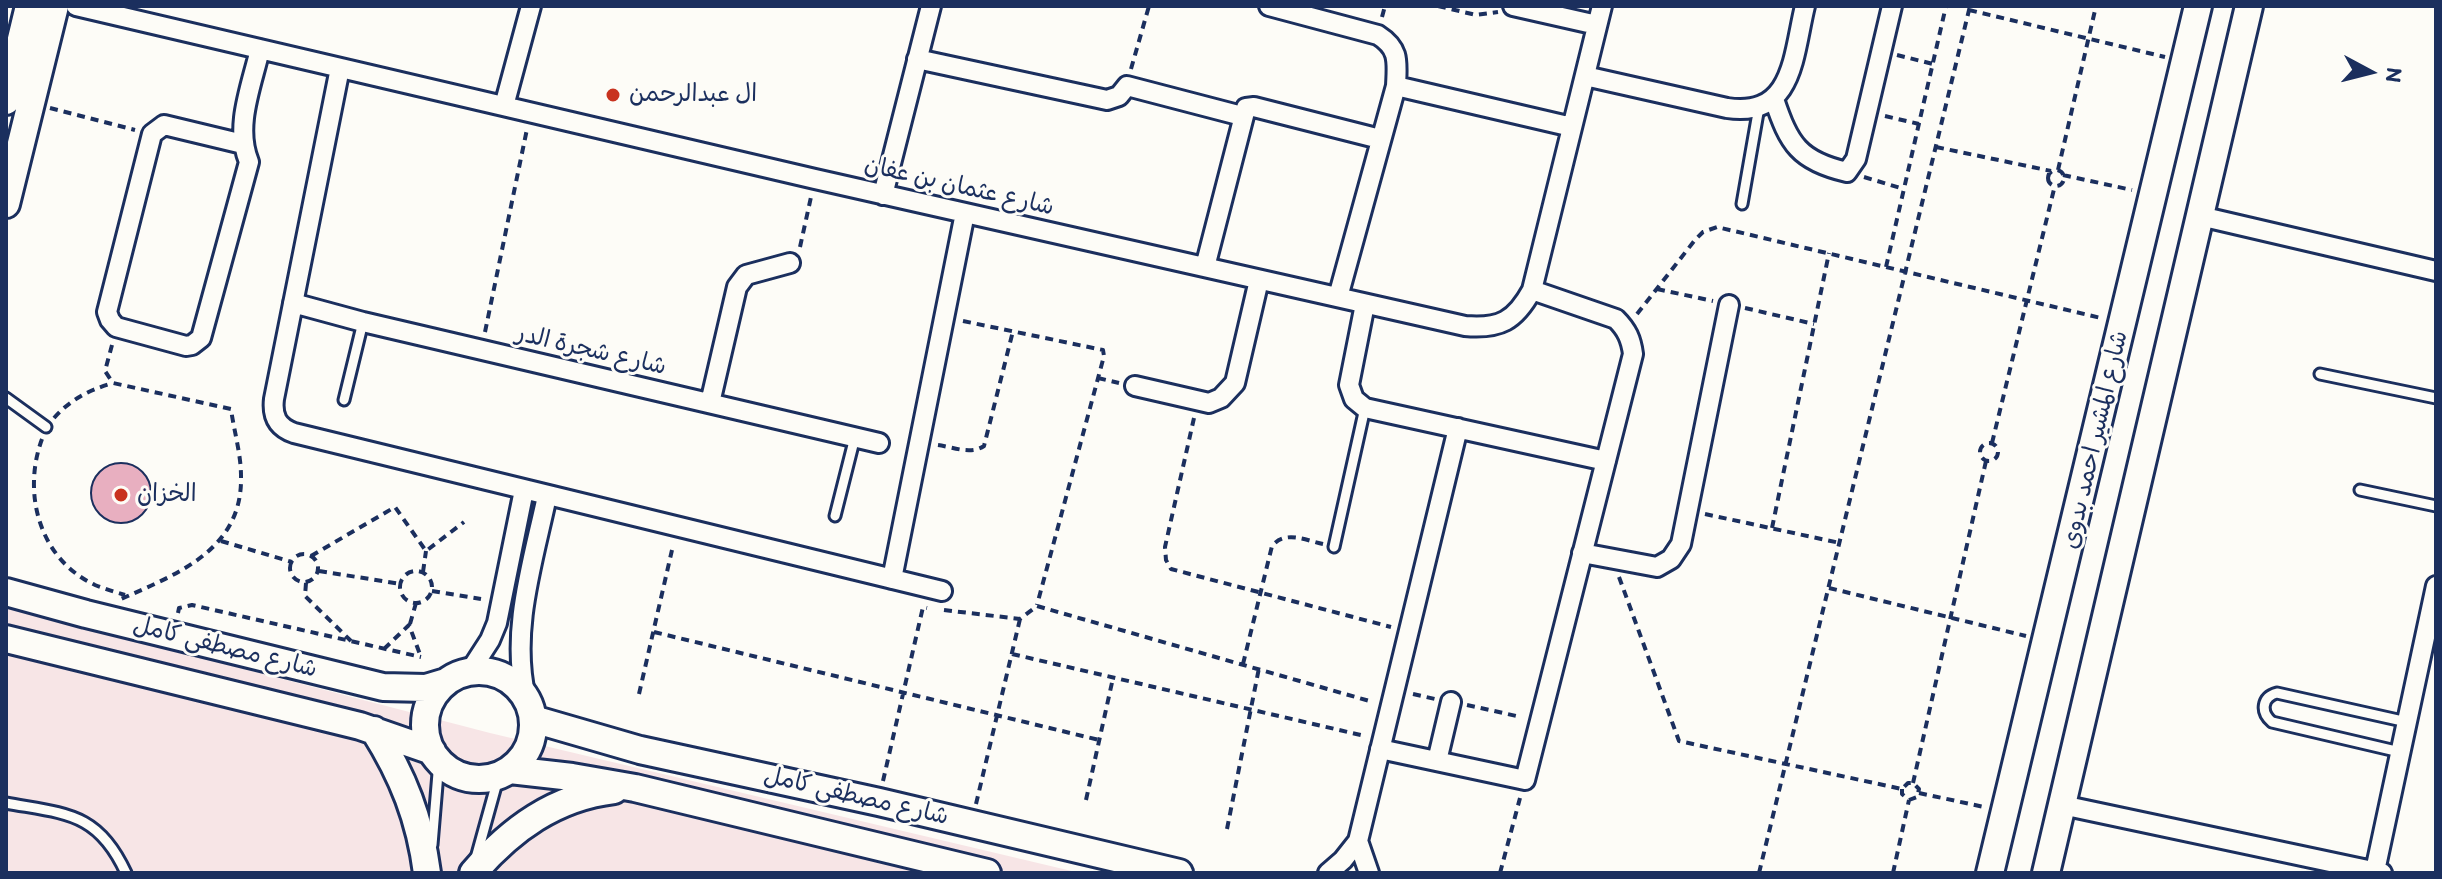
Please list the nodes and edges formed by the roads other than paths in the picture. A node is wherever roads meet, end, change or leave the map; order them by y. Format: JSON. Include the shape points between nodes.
{"nodes":[{"id":1,"x":29,"y":6,"type":"edge"},
{"id":2,"x":55,"y":6,"type":"edge"},
{"id":3,"x":76,"y":6,"type":"edge"},
{"id":4,"x":531,"y":6,"type":"edge"},
{"id":5,"x":931,"y":6,"type":"edge"},
{"id":6,"x":1269,"y":6,"type":"edge"},
{"id":7,"x":1513,"y":6,"type":"edge"},
{"id":8,"x":1805,"y":6,"type":"edge"},
{"id":9,"x":1892,"y":6,"type":"edge"},
{"id":10,"x":2198,"y":6,"type":"edge"},
{"id":11,"x":2249,"y":6,"type":"edge"},
{"id":12,"x":1308,"y":11,"type":"edge"},
{"id":13,"x":1599,"y":15,"type":"edge"},
{"id":14,"x":260,"y":49,"type":"junction"},
{"id":15,"x":917,"y":59,"type":"junction"},
{"id":16,"x":340,"y":68,"type":"junction"},
{"id":17,"x":1585,"y":76,"type":"junction"},
{"id":18,"x":1396,"y":86,"type":"junction"},
{"id":19,"x":19,"y":102,"type":"edge"},
{"id":20,"x":1767,"y":103,"type":"junction"},
{"id":21,"x":504,"y":106,"type":"junction"},
{"id":22,"x":1242,"y":116,"type":"junction"},
{"id":23,"x":1572,"y":127,"type":"junction"},
{"id":24,"x":1380,"y":139,"type":"junction"},
{"id":25,"x":243,"y":144,"type":"junction"},
{"id":26,"x":883,"y":195,"type":"junction"},
{"id":27,"x":6,"y":204,"type":"edge"},
{"id":28,"x":1742,"y":204,"type":"dead end"},
{"id":29,"x":965,"y":213,"type":"junction"},
{"id":30,"x":2200,"y":216,"type":"junction"},
{"id":31,"x":790,"y":263,"type":"road end"},
{"id":32,"x":1205,"y":267,"type":"junction"},
{"id":33,"x":2436,"y":269,"type":"edge"},
{"id":34,"x":1259,"y":280,"type":"junction"},
{"id":35,"x":1532,"y":290,"type":"junction"},
{"id":36,"x":1338,"y":297,"type":"junction"},
{"id":37,"x":293,"y":303,"type":"junction"},
{"id":38,"x":1365,"y":304,"type":"junction"},
{"id":39,"x":1729,"y":305,"type":"dead end"},
{"id":40,"x":363,"y":322,"type":"junction"},
{"id":41,"x":2320,"y":374,"type":"dead end"},
{"id":42,"x":1135,"y":386,"type":"dead end"},
{"id":43,"x":6,"y":398,"type":"edge"},
{"id":44,"x":2436,"y":398,"type":"edge"},
{"id":45,"x":344,"y":400,"type":"dead end"},
{"id":46,"x":710,"y":403,"type":"junction"},
{"id":47,"x":1365,"y":408,"type":"junction"},
{"id":48,"x":46,"y":427,"type":"road end"},
{"id":49,"x":1458,"y":428,"type":"junction"},
{"id":50,"x":855,"y":437,"type":"junction"},
{"id":51,"x":879,"y":443,"type":"dead end"},
{"id":52,"x":1606,"y":461,"type":"junction"},
{"id":53,"x":524,"y":490,"type":"junction"},
{"id":54,"x":2360,"y":490,"type":"dead end"},
{"id":55,"x":547,"y":496,"type":"junction"},
{"id":56,"x":2436,"y":506,"type":"edge"},
{"id":57,"x":835,"y":516,"type":"dead end"},
{"id":58,"x":1334,"y":547,"type":"road end"},
{"id":59,"x":1582,"y":553,"type":"junction"},
{"id":60,"x":892,"y":579,"type":"junction"},
{"id":61,"x":2436,"y":586,"type":"edge"},
{"id":62,"x":942,"y":591,"type":"dead end"},
{"id":63,"x":8,"y":600,"type":"edge"},
{"id":64,"x":6,"y":639,"type":"edge"},
{"id":65,"x":458,"y":676,"type":"junction"},
{"id":66,"x":369,"y":683,"type":"junction"},
{"id":67,"x":1451,"y":702,"type":"dead end"},
{"id":68,"x":530,"y":709,"type":"junction"},
{"id":69,"x":2407,"y":722,"type":"junction"},
{"id":70,"x":367,"y":728,"type":"junction"},
{"id":71,"x":613,"y":744,"type":"junction"},
{"id":72,"x":1381,"y":744,"type":"junction"},
{"id":73,"x":2401,"y":752,"type":"junction"},
{"id":74,"x":435,"y":756,"type":"junction"},
{"id":75,"x":1437,"y":761,"type":"junction"},
{"id":76,"x":504,"y":772,"type":"junction"},
{"id":77,"x":603,"y":782,"type":"junction"},
{"id":78,"x":635,"y":788,"type":"junction"},
{"id":79,"x":6,"y":803,"type":"edge"},
{"id":80,"x":2062,"y":805,"type":"junction"},
{"id":81,"x":1358,"y":841,"type":"junction"},
{"id":82,"x":2378,"y":872,"type":"edge"},
{"id":83,"x":126,"y":873,"type":"edge"},
{"id":84,"x":428,"y":873,"type":"edge"},
{"id":85,"x":473,"y":873,"type":"edge"},
{"id":86,"x":987,"y":873,"type":"edge"},
{"id":87,"x":1179,"y":873,"type":"edge"},
{"id":88,"x":1328,"y":873,"type":"edge"},
{"id":89,"x":1369,"y":873,"type":"edge"},
{"id":90,"x":1990,"y":873,"type":"edge"},
{"id":91,"x":2046,"y":873,"type":"edge"}],
"edges":[{"from":1,"to":19,"type":"street"},
{"from":2,"to":19,"type":"street"},
{"from":3,"to":14,"type":"street","name":"شارع عثمان بن عفان"},
{"from":4,"to":21,"type":"street"},
{"from":5,"to":15,"type":"street"},
{"from":6,"to":12,"type":"street"},
{"from":7,"to":13,"type":"street"},
{"from":8,"to":20,"type":"street","via":[[1785,86]]},
{"from":9,"to":20,"type":"street","via":[[1856,159],[1847,172],[1803,155]]},
{"from":10,"to":90,"type":"street","name":"شارع المشير احمد بدوى"},
{"from":11,"to":30,"type":"street","name":"شارع المشير احمد بدوى"},
{"from":12,"to":18,"type":"street","via":[[1391,44]]},
{"from":13,"to":17,"type":"street","name":"شارع عثمان بن عفان"},
{"from":14,"to":16,"type":"street","name":"شارع عثمان بن عفان"},
{"from":14,"to":25,"type":"street","via":[[243,121]]},
{"from":15,"to":22,"type":"street","via":[[1107,100],[1127,86]]},
{"from":15,"to":26,"type":"street"},
{"from":16,"to":21,"type":"street","name":"شارع عثمان بن عفان"},
{"from":16,"to":37,"type":"street"},
{"from":17,"to":20,"type":"street","via":[[1727,108]]},
{"from":17,"to":23,"type":"street","name":"شارع عثمان بن عفان"},
{"from":18,"to":23,"type":"street"},
{"from":18,"to":24,"type":"street"},
{"from":19,"to":27,"type":"street"},
{"from":20,"to":28,"type":"lane"},
{"from":21,"to":26,"type":"street","name":"شارع عثمان بن عفان"},
{"from":22,"to":24,"type":"street","via":[[1254,107]]},
{"from":22,"to":32,"type":"street"},
{"from":23,"to":35,"type":"street","name":"شارع عثمان بن عفان"},
{"from":24,"to":36,"type":"street"},
{"from":25,"to":25,"type":"street","via":[[164,125],[152,134],[107,312],[116,327],[186,346],[201,338],[249,162]]},
{"from":26,"to":29,"type":"street","name":"شارع عثمان بن عفان"},
{"from":29,"to":32,"type":"street","name":"شارع عثمان بن عفان"},
{"from":29,"to":60,"type":"street"},
{"from":30,"to":33,"type":"street"},
{"from":30,"to":80,"type":"street","name":"شارع المشير احمد بدوى"},
{"from":31,"to":46,"type":"street","via":[[746,275],[737,287]]},
{"from":32,"to":34,"type":"street","name":"شارع عثمان بن عفان"},
{"from":34,"to":36,"type":"street","name":"شارع عثمان بن عفان"},
{"from":34,"to":42,"type":"street","via":[[1235,383],[1221,398],[1209,403]]},
{"from":35,"to":38,"type":"street","name":"شارع عثمان بن عفان","via":[[1506,322],[1486,328]]},
{"from":35,"to":52,"type":"street","via":[[1616,319],[1632,341]]},
{"from":36,"to":38,"type":"street","name":"شارع عثمان بن عفان"},
{"from":37,"to":40,"type":"street","name":"شارع شجرة الدر"},
{"from":37,"to":53,"type":"street","via":[[273,408],[278,425]]},
{"from":38,"to":47,"type":"street","via":[[1349,385]]},
{"from":39,"to":59,"type":"street","via":[[1681,544],[1657,567]]},
{"from":40,"to":45,"type":"lane"},
{"from":40,"to":46,"type":"street","name":"شارع شجرة الدر"},
{"from":41,"to":44,"type":"lane"},
{"from":43,"to":48,"type":"lane"},
{"from":46,"to":50,"type":"street","name":"شارع شجرة الدر"},
{"from":47,"to":49,"type":"street"},
{"from":47,"to":58,"type":"lane"},
{"from":49,"to":52,"type":"street"},
{"from":49,"to":72,"type":"street"},
{"from":50,"to":51,"type":"street","name":"شارع شجرة الدر"},
{"from":50,"to":57,"type":"lane"},
{"from":52,"to":59,"type":"street"},
{"from":53,"to":55,"type":"street"},
{"from":53,"to":65,"type":"street","via":[[497,623],[490,640]]},
{"from":54,"to":56,"type":"lane"},
{"from":55,"to":60,"type":"street"},
{"from":55,"to":68,"type":"street","via":[[520,634],[521,677]]},
{"from":59,"to":75,"type":"street","via":[[1525,780]]},
{"from":60,"to":62,"type":"street"},
{"from":61,"to":69,"type":"street"},
{"from":63,"to":66,"type":"street","name":"شارع مصطفى كامل"},
{"from":64,"to":70,"type":"street","name":"شارع مصطفى كامل"},
{"from":65,"to":66,"type":"street","name":"شارع مصطفى كامل","via":[[426,688]]},
{"from":65,"to":68,"type":"street","via":[[496,673],[508,679]]},
{"from":65,"to":74,"type":"street","via":[[428,706],[426,736]]},
{"from":66,"to":70,"type":"street","via":[[375,698]]},
{"from":67,"to":75,"type":"street"},
{"from":68,"to":71,"type":"street","name":"شارع مصطفى كامل"},
{"from":68,"to":76,"type":"street","via":[[530,742],[518,762]]},
{"from":69,"to":73,"type":"street"},
{"from":69,"to":73,"type":"lane","via":[[2277,693],[2264,705],[2272,722]]},
{"from":70,"to":74,"type":"street","name":"شارع مصطفى كامل"},
{"from":70,"to":84,"type":"street","via":[[395,764],[412,800]]},
{"from":71,"to":77,"type":"street","via":[[604,745],[592,759]]},
{"from":71,"to":87,"type":"street","name":"شارع مصطفى كامل"},
{"from":72,"to":75,"type":"street"},
{"from":72,"to":81,"type":"street"},
{"from":73,"to":82,"type":"street"},
{"from":74,"to":76,"type":"street","via":[[449,770],[473,779]]},
{"from":74,"to":84,"type":"lane"},
{"from":76,"to":77,"type":"street","name":"شارع مصطفى كامل"},
{"from":76,"to":85,"type":"lane"},
{"from":77,"to":78,"type":"street","name":"شارع مصطفى كامل"},
{"from":78,"to":85,"type":"street","via":[[560,803],[497,845]]},
{"from":78,"to":86,"type":"street","name":"شارع مصطفى كامل"},
{"from":79,"to":83,"type":"lane","via":[[71,815],[95,828],[115,849]]},
{"from":80,"to":82,"type":"street"},
{"from":80,"to":91,"type":"street","name":"شارع المشير احمد بدوى"},
{"from":81,"to":88,"type":"street"},
{"from":81,"to":89,"type":"street"}]}
